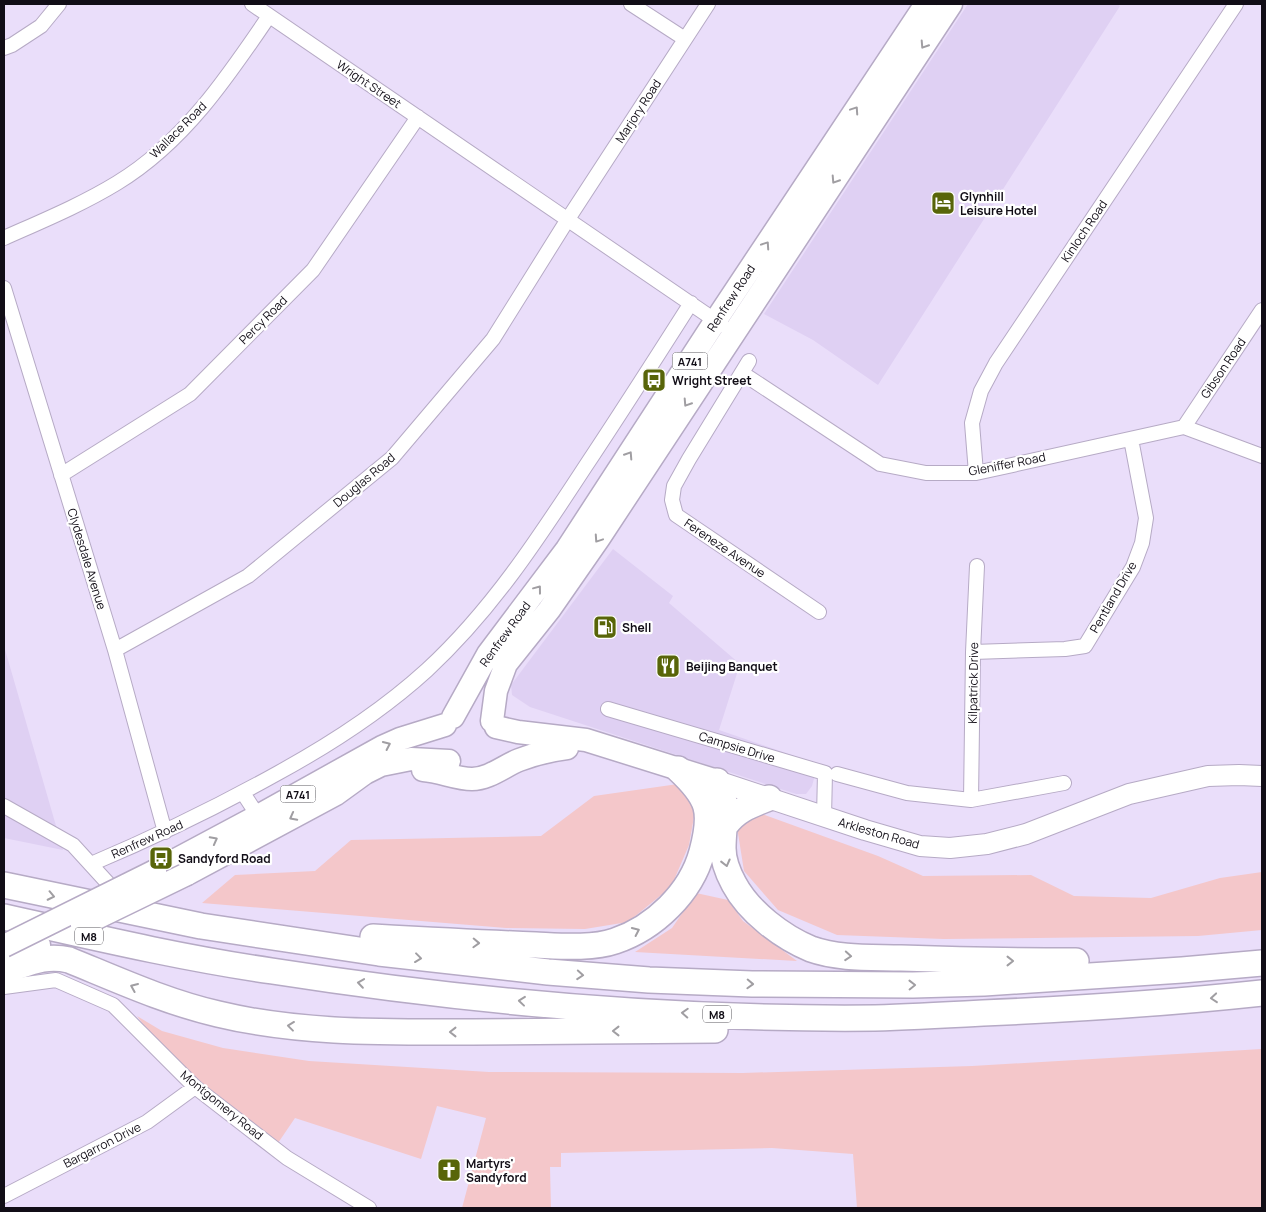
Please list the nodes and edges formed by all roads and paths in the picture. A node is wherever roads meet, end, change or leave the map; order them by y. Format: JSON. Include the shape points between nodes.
{"nodes":[{"id":1,"x":59,"y":4,"type":"edge"},
{"id":2,"x":252,"y":4,"type":"edge"},
{"id":3,"x":631,"y":4,"type":"edge"},
{"id":4,"x":708,"y":4,"type":"edge"},
{"id":5,"x":926,"y":4,"type":"edge"},
{"id":6,"x":951,"y":4,"type":"edge"},
{"id":7,"x":1236,"y":4,"type":"edge"},
{"id":8,"x":270,"y":16,"type":"junction"},
{"id":9,"x":685,"y":39,"type":"junction"},
{"id":10,"x":4,"y":48,"type":"edge"},
{"id":11,"x":418,"y":117,"type":"junction"},
{"id":12,"x":568,"y":219,"type":"junction"},
{"id":13,"x":4,"y":238,"type":"edge"},
{"id":14,"x":4,"y":288,"type":"edge"},
{"id":15,"x":691,"y":303,"type":"junction"},
{"id":16,"x":1262,"y":310,"type":"edge"},
{"id":17,"x":8,"y":317,"type":"edge"},
{"id":18,"x":716,"y":320,"type":"junction"},
{"id":19,"x":734,"y":334,"type":"junction"},
{"id":20,"x":745,"y":367,"type":"joint"},
{"id":21,"x":1184,"y":427,"type":"junction"},
{"id":22,"x":1130,"y":439,"type":"junction"},
{"id":23,"x":1262,"y":456,"type":"edge"},
{"id":24,"x":976,"y":472,"type":"junction"},
{"id":25,"x":61,"y":474,"type":"junction"},
{"id":26,"x":977,"y":566,"type":"dead end"},
{"id":27,"x":819,"y":612,"type":"dead end"},
{"id":28,"x":115,"y":650,"type":"junction"},
{"id":29,"x":973,"y":652,"type":"junction"},
{"id":30,"x":608,"y":709,"type":"dead end"},
{"id":31,"x":449,"y":721,"type":"junction"},
{"id":32,"x":494,"y":724,"type":"junction"},
{"id":33,"x":568,"y":748,"type":"junction"},
{"id":34,"x":616,"y":749,"type":"junction"},
{"id":35,"x":492,"y":760,"type":"junction"},
{"id":36,"x":449,"y":761,"type":"junction"},
{"id":37,"x":678,"y":769,"type":"junction"},
{"id":38,"x":837,"y":774,"type":"dead end"},
{"id":39,"x":1262,"y":776,"type":"edge"},
{"id":40,"x":717,"y":781,"type":"junction"},
{"id":41,"x":1064,"y":784,"type":"dead end"},
{"id":42,"x":243,"y":793,"type":"junction"},
{"id":43,"x":336,"y":794,"type":"junction"},
{"id":44,"x":769,"y":798,"type":"junction"},
{"id":45,"x":971,"y":800,"type":"junction"},
{"id":46,"x":4,"y":806,"type":"edge"},
{"id":47,"x":258,"y":816,"type":"junction"},
{"id":48,"x":824,"y":816,"type":"junction"},
{"id":49,"x":726,"y":826,"type":"junction"},
{"id":50,"x":165,"y":832,"type":"junction"},
{"id":51,"x":91,"y":864,"type":"junction"},
{"id":52,"x":4,"y":885,"type":"edge"},
{"id":53,"x":115,"y":891,"type":"junction"},
{"id":54,"x":4,"y":917,"type":"edge"},
{"id":55,"x":201,"y":926,"type":"junction"},
{"id":56,"x":4,"y":946,"type":"edge"},
{"id":57,"x":1261,"y":963,"type":"edge"},
{"id":58,"x":4,"y":966,"type":"edge"},
{"id":59,"x":4,"y":970,"type":"edge"},
{"id":60,"x":4,"y":987,"type":"edge"},
{"id":61,"x":1262,"y":993,"type":"edge"},
{"id":62,"x":1031,"y":1011,"type":"junction"},
{"id":63,"x":195,"y":1086,"type":"junction"},
{"id":64,"x":4,"y":1196,"type":"edge"},
{"id":65,"x":369,"y":1208,"type":"edge"}],
"edges":[{"from":1,"to":10,"type":"street","via":[[41,26]]},
{"from":2,"to":8,"type":"street","name":"Wright Street"},
{"from":3,"to":9,"type":"street"},
{"from":4,"to":9,"type":"street","name":"Marjory Road"},
{"from":18,"to":5,"type":"main road","name":"Renfrew Road","number":"A741","one_way":true},
{"from":6,"to":19,"type":"main road","name":"Renfrew Road","number":"A741","one_way":true},
{"from":7,"to":24,"type":"street","name":"Kinloch Road","via":[[996,363],[981,391],[972,423]]},
{"from":8,"to":11,"type":"street","name":"Wright Street"},
{"from":8,"to":13,"type":"street","name":"Wallace Road","via":[[199,113],[162,150],[118,182],[69,209]]},
{"from":9,"to":12,"type":"street","name":"Marjory Road"},
{"from":11,"to":12,"type":"street","name":"Wright Street"},
{"from":11,"to":25,"type":"street","name":"Percy Road","via":[[312,270],[190,394]]},
{"from":12,"to":15,"type":"street","name":"Wright Street"},
{"from":12,"to":28,"type":"street","name":"Douglas Road","via":[[493,338],[392,458],[248,576]]},
{"from":14,"to":17,"type":"street","name":"Clydesdale Avenue"},
{"from":15,"to":18,"type":"street","name":"Wright Street"},
{"from":15,"to":42,"type":"street","name":"Renfrew Road","via":[[544,531],[510,579],[456,642],[398,696],[323,748]]},
{"from":16,"to":21,"type":"street","name":"Gibson Road"},
{"from":17,"to":25,"type":"street","name":"Clydesdale Avenue"},
{"from":18,"to":19,"type":"street","name":"Wright Street"},
{"from":31,"to":18,"type":"main road","name":"Renfrew Road","number":"A741","one_way":true,"via":[[488,654],[568,549]]},
{"from":19,"to":32,"type":"main road","name":"Renfrew Road","number":"A741","one_way":true,"via":[[599,538],[549,610],[506,664],[496,691]]},
{"from":20,"to":24,"type":"street","name":"Gleniffer Road","via":[[880,464],[926,472]]},
{"from":20,"to":27,"type":"street","name":"Fereneze Avenue","via":[[674,486],[672,500],[676,515]]},
{"from":21,"to":22,"type":"street","name":"Gleniffer Road"},
{"from":21,"to":23,"type":"street"},
{"from":22,"to":24,"type":"street","name":"Gleniffer Road"},
{"from":22,"to":29,"type":"street","name":"Pentland Drive","via":[[1146,518],[1142,544],[1085,646]]},
{"from":25,"to":28,"type":"street","name":"Clydesdale Avenue"},
{"from":26,"to":29,"type":"street","name":"Kilpatrick Drive"},
{"from":28,"to":50,"type":"street","name":"Clydesdale Avenue"},
{"from":29,"to":45,"type":"street","name":"Kilpatrick Drive"},
{"from":30,"to":48,"type":"street","name":"Campsie Drive","via":[[825,773]]},
{"from":31,"to":32,"type":"main road","via":[[459,714],[473,712],[480,713]]},
{"from":31,"to":36,"type":"main road","via":[[441,744]]},
{"from":47,"to":31,"type":"main road","number":"A741","one_way":true,"via":[[382,747]]},
{"from":32,"to":34,"type":"main road","name":"Arkleston Road","number":"A741","via":[[518,732],[586,740]]},
{"from":32,"to":35,"type":"main road","via":[[499,744]]},
{"from":33,"to":34,"type":"main road","name":"Arkleston Road","number":"A741"},
{"from":33,"to":35,"type":"main road","name":"Arkleston Road","number":"A741","via":[[534,748]]},
{"from":33,"to":43,"type":"main road","number":"A741","via":[[528,757],[481,778],[464,778],[430,770],[403,770]]},
{"from":34,"to":37,"type":"main road","name":"Arkleston Road","number":"A741"},
{"from":35,"to":36,"type":"main road","via":[[471,770]]},
{"from":36,"to":43,"type":"main road","number":"A741","via":[[411,758],[381,765]]},
{"from":37,"to":40,"type":"main road","name":"Arkleston Road","number":"A741"},
{"from":55,"to":37,"type":"highway","one_way":true,"via":[[468,943],[580,945],[614,942],[644,928],[666,911],[685,888],[700,858],[708,815],[704,799],[695,785]]},
{"from":38,"to":45,"type":"street","via":[[907,793]]},
{"from":39,"to":48,"type":"street","name":"Arkleston Road","via":[[1208,776],[1129,794],[1026,834],[987,844],[950,848],[920,846]]},
{"from":40,"to":44,"type":"street","name":"Arkleston Road"},
{"from":40,"to":49,"type":"highway","via":[[724,798]]},
{"from":41,"to":45,"type":"street"},
{"from":42,"to":47,"type":"street"},
{"from":42,"to":50,"type":"street","name":"Renfrew Road"},
{"from":43,"to":58,"type":"main road","number":"A741","one_way":true,"bridge":true,"via":[[187,874],[39,945]]},
{"from":44,"to":48,"type":"street","name":"Arkleston Road"},
{"from":44,"to":49,"type":"highway","via":[[745,807],[730,818]]},
{"from":46,"to":51,"type":"street","via":[[67,840]]},
{"from":53,"to":47,"type":"main road","number":"A741","one_way":true,"bridge":true},
{"from":49,"to":57,"type":"highway","one_way":true,"via":[[725,861],[742,898],[774,929],[812,949],[842,956],[981,961]]},
{"from":50,"to":51,"type":"street","name":"Renfrew Road"},
{"from":51,"to":53,"type":"street"},
{"from":52,"to":55,"type":"highway","one_way":true},
{"from":53,"to":56,"type":"main road","number":"A741","bridge":true},
{"from":62,"to":54,"type":"highway","number":"M8","one_way":true,"via":[[839,1018],[584,1008],[270,971]]},
{"from":55,"to":57,"type":"highway","one_way":true,"via":[[462,964],[639,979],[752,984],[839,986],[984,982]]},
{"from":62,"to":59,"type":"highway","one_way":true,"via":[[936,1022],[835,1028],[568,1032],[325,1030],[217,1014],[155,996],[57,957]]},
{"from":60,"to":63,"type":"street","name":"Montgomery Road","via":[[56,980],[113,1005]]},
{"from":61,"to":62,"type":"highway","number":"M8","one_way":true},
{"from":63,"to":64,"type":"street","name":"Bargarron Drive","via":[[147,1122]]},
{"from":63,"to":65,"type":"street","name":"Montgomery Road","via":[[288,1158]]}]}
